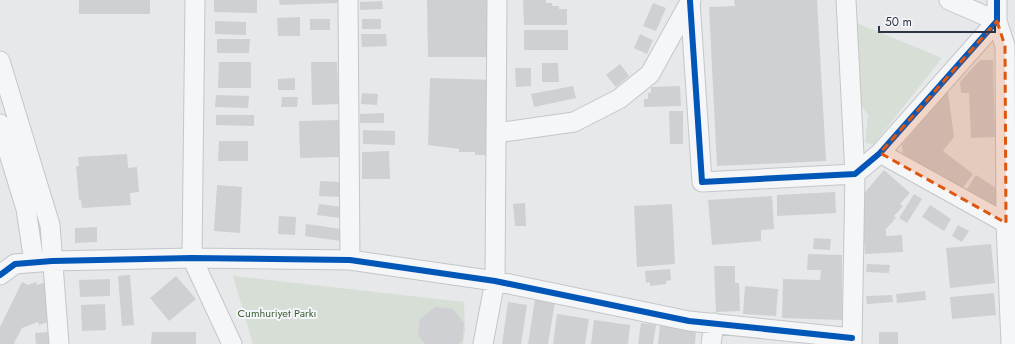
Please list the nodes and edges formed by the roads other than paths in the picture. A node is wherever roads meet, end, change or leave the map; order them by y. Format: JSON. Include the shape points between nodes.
{"nodes":[{"id":1,"x":195,"y":0,"type":"edge"},
{"id":2,"x":348,"y":0,"type":"edge"},
{"id":3,"x":497,"y":0,"type":"edge"},
{"id":4,"x":846,"y":0,"type":"edge"},
{"id":5,"x":949,"y":0,"type":"edge"},
{"id":6,"x":997,"y":0,"type":"edge"},
{"id":7,"x":690,"y":1,"type":"edge"},
{"id":8,"x":996,"y":21,"type":"junction"},
{"id":9,"x":0,"y":61,"type":"edge"},
{"id":10,"x":0,"y":124,"type":"edge"},
{"id":11,"x":496,"y":132,"type":"junction"},
{"id":12,"x":880,"y":153,"type":"junction"},
{"id":13,"x":855,"y":174,"type":"junction"},
{"id":14,"x":1011,"y":223,"type":"edge"},
{"id":15,"x":192,"y":258,"type":"junction"},
{"id":16,"x":350,"y":260,"type":"junction"},
{"id":17,"x":43,"y":262,"type":"junction"},
{"id":18,"x":0,"y":275,"type":"edge"},
{"id":19,"x":494,"y":281,"type":"junction"},
{"id":20,"x":714,"y":323,"type":"junction"},
{"id":21,"x":852,"y":341,"type":"edge"},
{"id":22,"x":59,"y":344,"type":"edge"},
{"id":23,"x":232,"y":344,"type":"edge"},
{"id":24,"x":483,"y":344,"type":"edge"},
{"id":25,"x":711,"y":344,"type":"edge"},
{"id":26,"x":1011,"y":344,"type":"edge"}],
"edges":[{"from":1,"to":15,"type":"street"},
{"from":2,"to":16,"type":"street"},
{"from":3,"to":11,"type":"street"},
{"from":4,"to":13,"type":"street"},
{"from":5,"to":8,"type":"street"},
{"from":6,"to":8,"type":"street"},
{"from":7,"to":11,"type":"street","via":[[650,74],[619,99],[574,122]]},
{"from":7,"to":13,"type":"street","via":[[702,182]]},
{"from":8,"to":12,"type":"street"},
{"from":8,"to":14,"type":"street","via":[[1005,46]]},
{"from":9,"to":17,"type":"street","via":[[50,225]]},
{"from":10,"to":17,"type":"street"},
{"from":11,"to":19,"type":"street"},
{"from":12,"to":13,"type":"street"},
{"from":12,"to":14,"type":"street"},
{"from":13,"to":21,"type":"street"},
{"from":14,"to":26,"type":"street"},
{"from":15,"to":16,"type":"street"},
{"from":15,"to":17,"type":"street"},
{"from":15,"to":23,"type":"street"},
{"from":16,"to":19,"type":"street"},
{"from":17,"to":18,"type":"street","via":[[15,264]]},
{"from":17,"to":22,"type":"street"},
{"from":19,"to":20,"type":"street","via":[[688,321]]},
{"from":19,"to":24,"type":"street"},
{"from":20,"to":21,"type":"street"},
{"from":20,"to":25,"type":"street"}]}
